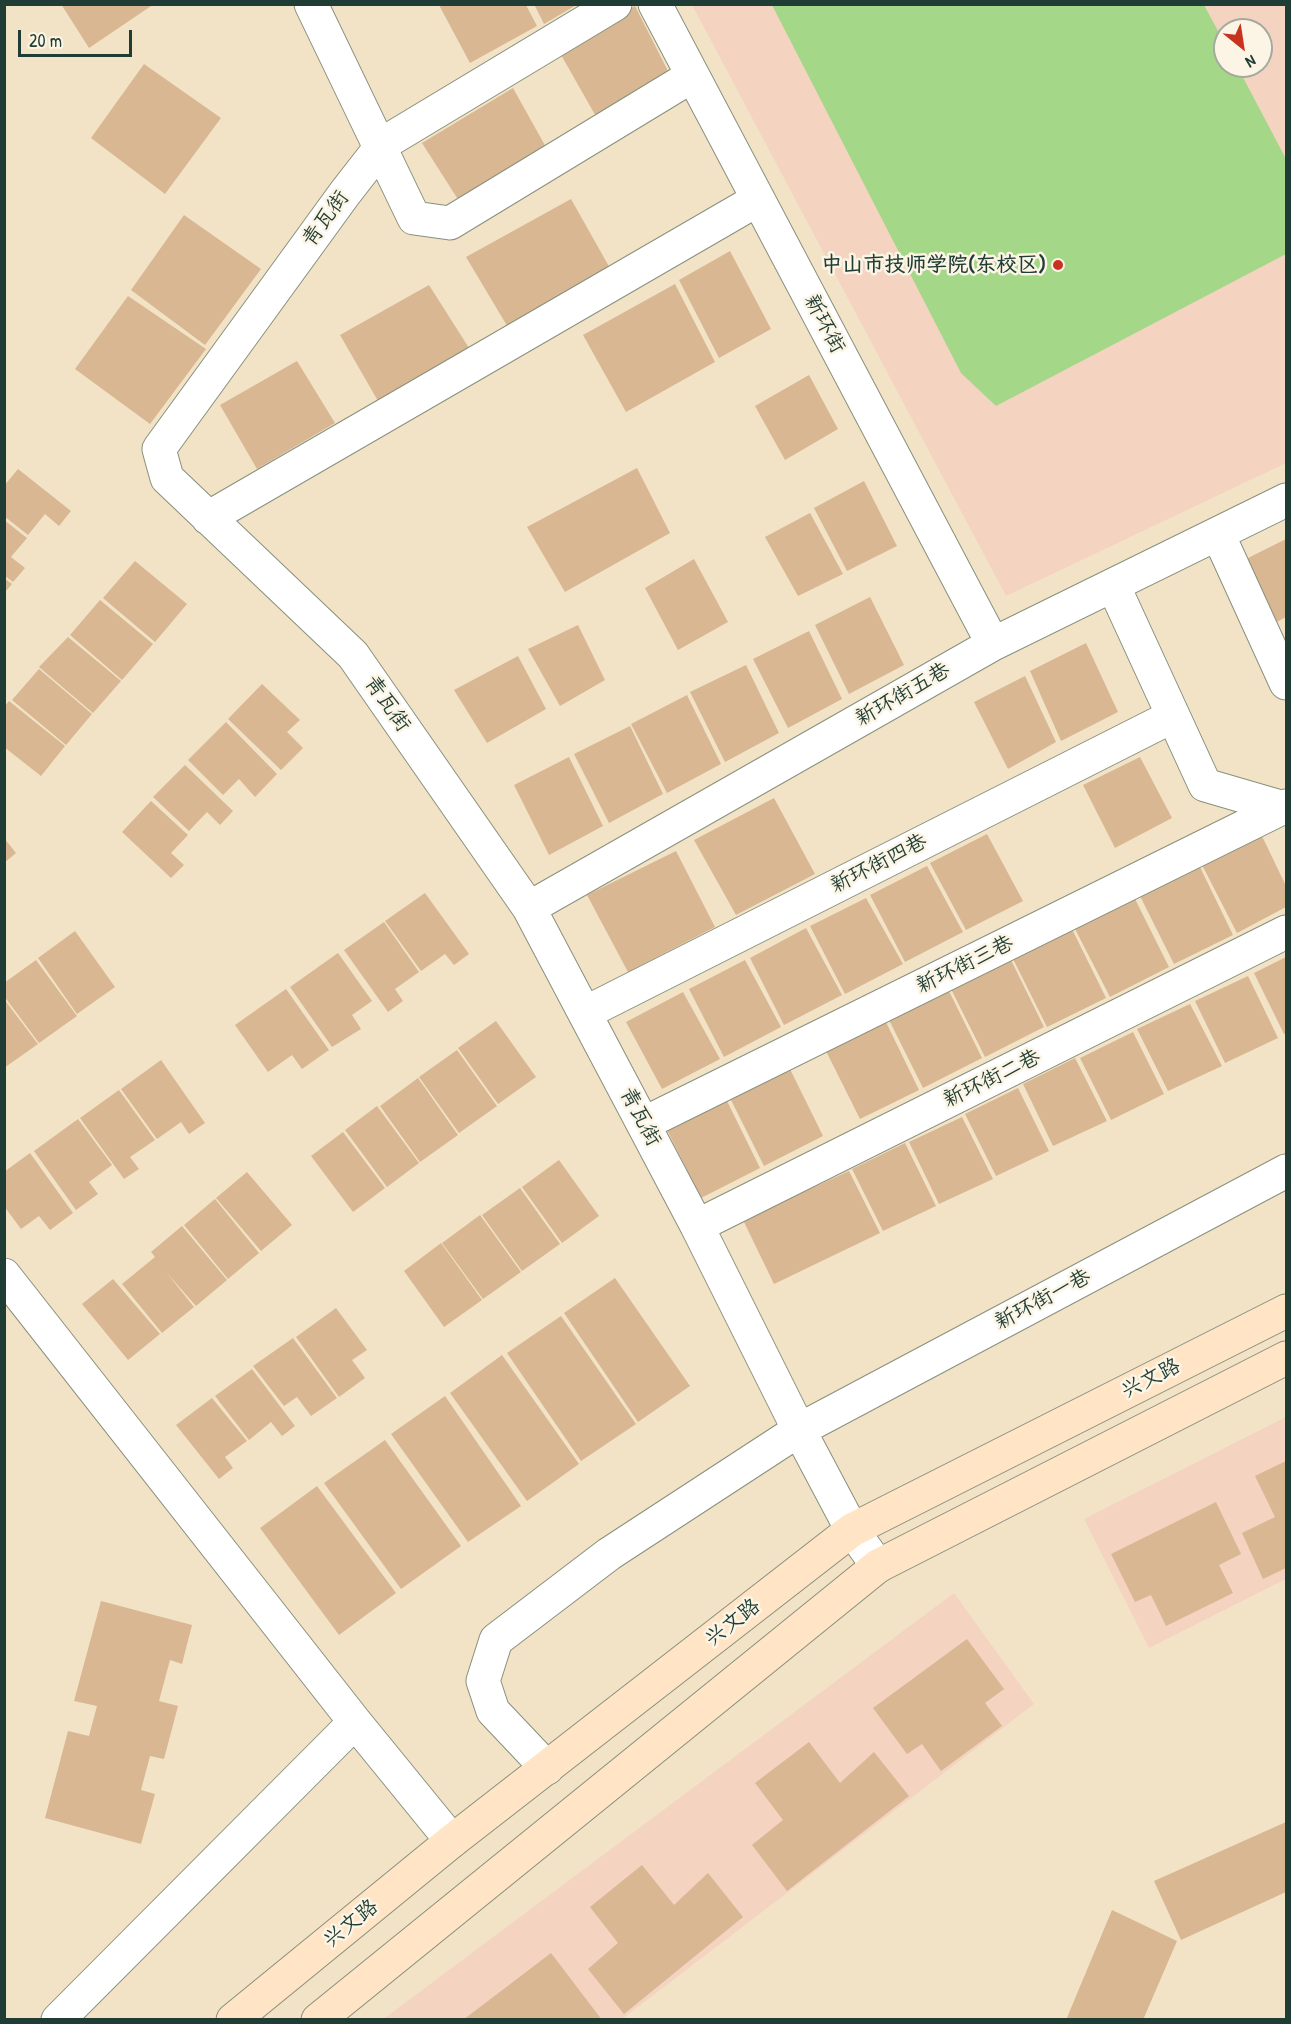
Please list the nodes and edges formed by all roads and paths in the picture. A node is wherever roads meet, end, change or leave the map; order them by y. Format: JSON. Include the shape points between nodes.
{"nodes":[{"id":1,"x":311,"y":4,"type":"edge"},
{"id":2,"x":615,"y":4,"type":"edge"},
{"id":3,"x":655,"y":4,"type":"edge"},
{"id":4,"x":692,"y":76,"type":"junction"},
{"id":5,"x":380,"y":147,"type":"junction"},
{"id":6,"x":757,"y":200,"type":"junction"},
{"id":7,"x":1287,"y":500,"type":"edge"},
{"id":8,"x":208,"y":518,"type":"junction"},
{"id":9,"x":1218,"y":534,"type":"junction"},
{"id":10,"x":1113,"y":585,"type":"junction"},
{"id":11,"x":993,"y":644,"type":"junction"},
{"id":12,"x":1283,"y":666,"type":"edge"},
{"id":13,"x":1173,"y":716,"type":"junction"},
{"id":14,"x":1286,"y":807,"type":"edge"},
{"id":15,"x":529,"y":908,"type":"junction"},
{"id":16,"x":1287,"y":932,"type":"edge"},
{"id":17,"x":585,"y":1013,"type":"junction"},
{"id":18,"x":643,"y":1124,"type":"junction"},
{"id":19,"x":1287,"y":1171,"type":"edge"},
{"id":20,"x":698,"y":1226,"type":"junction"},
{"id":21,"x":4,"y":1275,"type":"edge"},
{"id":22,"x":1287,"y":1311,"type":"edge"},
{"id":23,"x":1287,"y":1358,"type":"edge"},
{"id":24,"x":799,"y":1430,"type":"junction"},
{"id":25,"x":852,"y":1530,"type":"junction"},
{"id":26,"x":878,"y":1566,"type":"junction"},
{"id":27,"x":355,"y":1722,"type":"junction"},
{"id":28,"x":547,"y":1768,"type":"junction"},
{"id":29,"x":452,"y":1842,"type":"junction"},
{"id":30,"x":58,"y":2019,"type":"edge"},
{"id":31,"x":233,"y":2019,"type":"edge"},
{"id":32,"x":318,"y":2019,"type":"edge"}],
"edges":[{"from":1,"to":5,"type":"street"},
{"from":2,"to":5,"type":"street","name":"青瓦街"},
{"from":3,"to":4,"type":"street","name":"新环街"},
{"from":4,"to":5,"type":"street","via":[[450,223],[414,218]]},
{"from":4,"to":6,"type":"street","name":"新环街"},
{"from":5,"to":8,"type":"street","name":"青瓦街","via":[[159,449],[167,477]]},
{"from":6,"to":8,"type":"street"},
{"from":6,"to":11,"type":"street","name":"新环街"},
{"from":7,"to":9,"type":"street","name":"新环街五巷"},
{"from":8,"to":15,"type":"street","name":"青瓦街","via":[[353,655]]},
{"from":9,"to":10,"type":"street","name":"新环街五巷"},
{"from":9,"to":12,"type":"street"},
{"from":10,"to":11,"type":"street","name":"新环街五巷"},
{"from":10,"to":13,"type":"street"},
{"from":11,"to":15,"type":"street","name":"新环街五巷"},
{"from":13,"to":14,"type":"street","via":[[1205,785]]},
{"from":13,"to":17,"type":"street","name":"新环街四巷"},
{"from":14,"to":18,"type":"street","name":"新环街三巷"},
{"from":15,"to":17,"type":"street","name":"青瓦街"},
{"from":16,"to":20,"type":"street","name":"新环街二巷"},
{"from":17,"to":18,"type":"street","name":"青瓦街"},
{"from":18,"to":20,"type":"street","name":"青瓦街"},
{"from":19,"to":24,"type":"street","name":"新环街一巷"},
{"from":20,"to":24,"type":"street","name":"青瓦街"},
{"from":21,"to":27,"type":"street"},
{"from":22,"to":25,"type":"main road","name":"兴文路"},
{"from":23,"to":26,"type":"main road","name":"兴文路"},
{"from":24,"to":25,"type":"street","name":"青瓦街"},
{"from":24,"to":28,"type":"street","name":"新环街一巷","via":[[609,1554],[496,1640],[483,1681],[493,1711]]},
{"from":25,"to":26,"type":"street","name":"青瓦街"},
{"from":25,"to":28,"type":"main road","name":"兴文路"},
{"from":26,"to":32,"type":"main road","name":"兴文路"},
{"from":27,"to":29,"type":"street"},
{"from":27,"to":30,"type":"street"},
{"from":28,"to":29,"type":"main road","name":"兴文路"},
{"from":29,"to":31,"type":"main road","name":"兴文路"}]}
